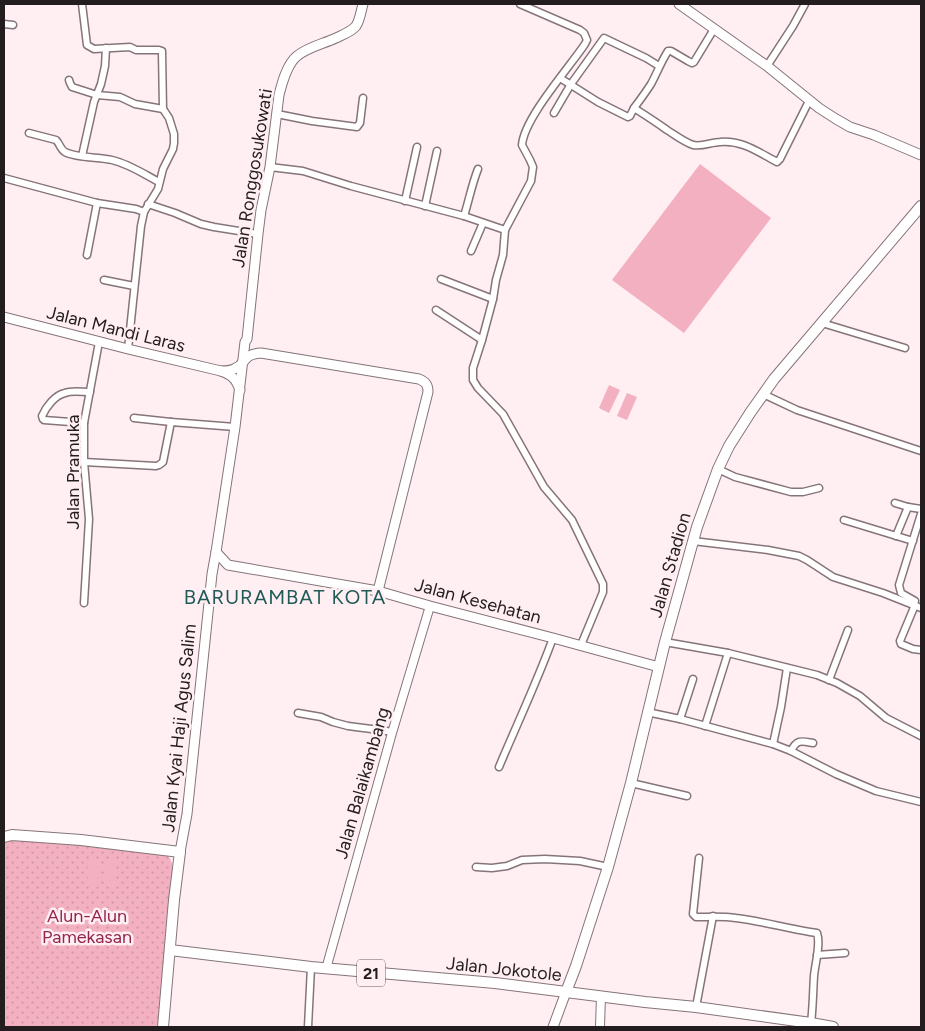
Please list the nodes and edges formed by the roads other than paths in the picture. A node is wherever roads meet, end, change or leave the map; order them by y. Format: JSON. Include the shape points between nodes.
{"nodes":[{"id":1,"x":82,"y":4,"type":"edge"},
{"id":2,"x":363,"y":4,"type":"edge"},
{"id":3,"x":520,"y":4,"type":"edge"},
{"id":4,"x":679,"y":4,"type":"edge"},
{"id":5,"x":805,"y":4,"type":"edge"},
{"id":6,"x":4,"y":24,"type":"edge"},
{"id":7,"x":13,"y":25,"type":"dead end"},
{"id":8,"x":714,"y":29,"type":"junction"},
{"id":9,"x":106,"y":48,"type":"junction"},
{"id":10,"x":659,"y":66,"type":"junction"},
{"id":11,"x":767,"y":66,"type":"junction"},
{"id":12,"x":69,"y":80,"type":"dead end"},
{"id":13,"x":566,"y":81,"type":"junction"},
{"id":14,"x":97,"y":95,"type":"junction"},
{"id":15,"x":363,"y":98,"type":"dead end"},
{"id":16,"x":809,"y":101,"type":"junction"},
{"id":17,"x":634,"y":108,"type":"junction"},
{"id":18,"x":163,"y":109,"type":"junction"},
{"id":19,"x":554,"y":113,"type":"dead end"},
{"id":20,"x":277,"y":114,"type":"junction"},
{"id":21,"x":29,"y":132,"type":"dead end"},
{"id":22,"x":417,"y":147,"type":"dead end"},
{"id":23,"x":437,"y":151,"type":"dead end"},
{"id":24,"x":921,"y":155,"type":"edge"},
{"id":25,"x":82,"y":156,"type":"junction"},
{"id":26,"x":270,"y":167,"type":"junction"},
{"id":27,"x":478,"y":168,"type":"dead end"},
{"id":28,"x":4,"y":178,"type":"edge"},
{"id":29,"x":159,"y":182,"type":"junction"},
{"id":30,"x":405,"y":201,"type":"junction"},
{"id":31,"x":97,"y":203,"type":"junction"},
{"id":32,"x":148,"y":204,"type":"junction"},
{"id":33,"x":425,"y":206,"type":"junction"},
{"id":34,"x":921,"y":206,"type":"edge"},
{"id":35,"x":144,"y":212,"type":"junction"},
{"id":36,"x":464,"y":216,"type":"junction"},
{"id":37,"x":484,"y":223,"type":"junction"},
{"id":38,"x":505,"y":230,"type":"junction"},
{"id":39,"x":258,"y":234,"type":"junction"},
{"id":40,"x":471,"y":251,"type":"dead end"},
{"id":41,"x":87,"y":255,"type":"dead end"},
{"id":42,"x":441,"y":279,"type":"dead end"},
{"id":43,"x":104,"y":280,"type":"dead end"},
{"id":44,"x":134,"y":286,"type":"junction"},
{"id":45,"x":493,"y":299,"type":"junction"},
{"id":46,"x":436,"y":310,"type":"dead end"},
{"id":47,"x":4,"y":317,"type":"edge"},
{"id":48,"x":822,"y":323,"type":"junction"},
{"id":49,"x":247,"y":339,"type":"junction"},
{"id":50,"x":482,"y":340,"type":"junction"},
{"id":51,"x":99,"y":342,"type":"junction"},
{"id":52,"x":905,"y":348,"type":"dead end"},
{"id":53,"x":128,"y":349,"type":"junction"},
{"id":54,"x":261,"y":353,"type":"junction"},
{"id":55,"x":243,"y":361,"type":"junction"},
{"id":56,"x":221,"y":371,"type":"junction"},
{"id":57,"x":240,"y":390,"type":"junction"},
{"id":58,"x":90,"y":392,"type":"junction"},
{"id":59,"x":763,"y":394,"type":"junction"},
{"id":60,"x":134,"y":418,"type":"dead end"},
{"id":61,"x":171,"y":422,"type":"junction"},
{"id":62,"x":84,"y":423,"type":"junction"},
{"id":63,"x":235,"y":427,"type":"junction"},
{"id":64,"x":921,"y":451,"type":"edge"},
{"id":65,"x":84,"y":462,"type":"junction"},
{"id":66,"x":718,"y":469,"type":"junction"},
{"id":67,"x":819,"y":488,"type":"dead end"},
{"id":68,"x":895,"y":503,"type":"dead end"},
{"id":69,"x":908,"y":507,"type":"junction"},
{"id":70,"x":921,"y":509,"type":"edge"},
{"id":71,"x":921,"y":514,"type":"edge"},
{"id":72,"x":844,"y":520,"type":"dead end"},
{"id":73,"x":896,"y":536,"type":"junction"},
{"id":74,"x":913,"y":540,"type":"junction"},
{"id":75,"x":693,"y":541,"type":"junction"},
{"id":76,"x":216,"y":552,"type":"junction"},
{"id":77,"x":228,"y":565,"type":"junction"},
{"id":78,"x":212,"y":574,"type":"junction"},
{"id":79,"x":378,"y":591,"type":"junction"},
{"id":80,"x":84,"y":603,"type":"dead end"},
{"id":81,"x":430,"y":606,"type":"junction"},
{"id":82,"x":919,"y":606,"type":"edge"},
{"id":83,"x":848,"y":630,"type":"dead end"},
{"id":84,"x":553,"y":638,"type":"junction"},
{"id":85,"x":665,"y":642,"type":"junction"},
{"id":86,"x":587,"y":647,"type":"junction"},
{"id":87,"x":921,"y":650,"type":"edge"},
{"id":88,"x":728,"y":653,"type":"junction"},
{"id":89,"x":659,"y":667,"type":"junction"},
{"id":90,"x":786,"y":668,"type":"junction"},
{"id":91,"x":692,"y":679,"type":"dead end"},
{"id":92,"x":829,"y":680,"type":"junction"},
{"id":93,"x":647,"y":712,"type":"junction"},
{"id":94,"x":298,"y":713,"type":"dead end"},
{"id":95,"x":680,"y":719,"type":"junction"},
{"id":96,"x":705,"y":726,"type":"junction"},
{"id":97,"x":392,"y":733,"type":"junction"},
{"id":98,"x":921,"y":736,"type":"edge"},
{"id":99,"x":813,"y":743,"type":"dead end"},
{"id":100,"x":773,"y":744,"type":"junction"},
{"id":101,"x":791,"y":751,"type":"junction"},
{"id":102,"x":499,"y":767,"type":"dead end"},
{"id":103,"x":631,"y":783,"type":"junction"},
{"id":104,"x":687,"y":796,"type":"dead end"},
{"id":105,"x":921,"y":802,"type":"edge"},
{"id":106,"x":6,"y":836,"type":"edge"},
{"id":107,"x":180,"y":852,"type":"junction"},
{"id":108,"x":699,"y":858,"type":"dead end"},
{"id":109,"x":476,"y":867,"type":"dead end"},
{"id":110,"x":608,"y":867,"type":"junction"},
{"id":111,"x":713,"y":916,"type":"junction"},
{"id":112,"x":170,"y":950,"type":"junction"},
{"id":113,"x":845,"y":953,"type":"dead end"},
{"id":114,"x":817,"y":954,"type":"junction"},
{"id":115,"x":311,"y":967,"type":"junction"},
{"id":116,"x":326,"y":968,"type":"junction"},
{"id":117,"x":569,"y":993,"type":"junction"},
{"id":118,"x":601,"y":996,"type":"junction"},
{"id":119,"x":696,"y":1007,"type":"junction"},
{"id":120,"x":811,"y":1023,"type":"junction"},
{"id":121,"x":162,"y":1027,"type":"edge"},
{"id":122,"x":308,"y":1027,"type":"edge"},
{"id":123,"x":553,"y":1027,"type":"edge"},
{"id":124,"x":600,"y":1027,"type":"edge"},
{"id":125,"x":833,"y":1027,"type":"edge"}],
"edges":[{"from":1,"to":9,"type":"street","via":[[87,45],[94,49]]},
{"from":2,"to":20,"type":"main road","name":"Jalan Ronggosukowati","via":[[353,29],[297,56],[292,62],[281,87]]},
{"from":3,"to":13,"type":"street","via":[[580,30],[586,36],[587,40]]},
{"from":4,"to":8,"type":"main road"},
{"from":5,"to":11,"type":"street"},
{"from":6,"to":7,"type":"street"},
{"from":8,"to":10,"type":"street","via":[[694,62],[690,63],[670,51]]},
{"from":8,"to":11,"type":"main road"},
{"from":9,"to":14,"type":"street"},
{"from":9,"to":18,"type":"street","via":[[162,50]]},
{"from":10,"to":13,"type":"street","via":[[604,38]]},
{"from":10,"to":17,"type":"street"},
{"from":11,"to":16,"type":"main road"},
{"from":12,"to":14,"type":"street","via":[[72,87]]},
{"from":13,"to":17,"type":"street","via":[[628,117]]},
{"from":13,"to":19,"type":"street"},
{"from":13,"to":38,"type":"street","via":[[533,116],[526,131],[522,145],[532,167],[531,181]]},
{"from":14,"to":18,"type":"street","via":[[120,97],[135,104]]},
{"from":14,"to":25,"type":"street"},
{"from":15,"to":20,"type":"street","via":[[358,127]]},
{"from":16,"to":17,"type":"street","via":[[777,162],[753,148],[731,141],[691,144]]},
{"from":16,"to":24,"type":"main road","via":[[850,126]]},
{"from":18,"to":29,"type":"street","via":[[169,118],[174,143]]},
{"from":20,"to":26,"type":"main road","name":"Jalan Ronggosukowati"},
{"from":21,"to":25,"type":"street","via":[[56,140],[64,151]]},
{"from":22,"to":30,"type":"street"},
{"from":23,"to":33,"type":"street"},
{"from":25,"to":29,"type":"street","via":[[119,162]]},
{"from":26,"to":30,"type":"street","via":[[303,171]]},
{"from":26,"to":39,"type":"main road","name":"Jalan Ronggosukowati"},
{"from":27,"to":36,"type":"street"},
{"from":28,"to":31,"type":"street"},
{"from":29,"to":32,"type":"street"},
{"from":30,"to":33,"type":"street"},
{"from":31,"to":35,"type":"street"},
{"from":31,"to":41,"type":"street"},
{"from":32,"to":35,"type":"street"},
{"from":32,"to":39,"type":"street","via":[[200,224]]},
{"from":33,"to":36,"type":"street"},
{"from":34,"to":48,"type":"main road","name":"Jalan Stadion"},
{"from":35,"to":44,"type":"street"},
{"from":36,"to":37,"type":"street"},
{"from":37,"to":38,"type":"street"},
{"from":37,"to":40,"type":"street"},
{"from":38,"to":45,"type":"street"},
{"from":39,"to":49,"type":"main road","name":"Jalan Ronggosukowati"},
{"from":42,"to":45,"type":"street"},
{"from":43,"to":44,"type":"street"},
{"from":44,"to":53,"type":"street"},
{"from":45,"to":50,"type":"street"},
{"from":46,"to":50,"type":"street"},
{"from":47,"to":51,"type":"main road","name":"Jalan Mandi Laras"},
{"from":48,"to":52,"type":"street"},
{"from":48,"to":59,"type":"main road","name":"Jalan Stadion"},
{"from":49,"to":54,"type":"main road","via":[[251,347]]},
{"from":49,"to":55,"type":"main road","name":"Jalan Ronggosukowati"},
{"from":50,"to":86,"type":"street","via":[[473,368],[473,380],[503,414],[544,486],[572,520],[604,584]]},
{"from":51,"to":53,"type":"main road","name":"Jalan Mandi Laras"},
{"from":51,"to":58,"type":"street","name":"Jalan Pramuka"},
{"from":53,"to":56,"type":"main road","name":"Jalan Mandi Laras"},
{"from":54,"to":55,"type":"main road","via":[[250,354]]},
{"from":54,"to":79,"type":"main road","via":[[420,379],[428,387]]},
{"from":55,"to":56,"type":"main road","via":[[234,369]]},
{"from":55,"to":57,"type":"main road","name":"Jalan Kyai Haji Agus Salim"},
{"from":56,"to":57,"type":"main road","via":[[234,378]]},
{"from":57,"to":63,"type":"main road","name":"Jalan Kyai Haji Agus Salim"},
{"from":58,"to":62,"type":"street","name":"Jalan Pramuka"},
{"from":58,"to":62,"type":"street","via":[[65,392],[45,409],[42,416],[44,420]]},
{"from":59,"to":64,"type":"street","via":[[797,410]]},
{"from":59,"to":66,"type":"main road","name":"Jalan Stadion"},
{"from":60,"to":61,"type":"street"},
{"from":61,"to":63,"type":"street"},
{"from":61,"to":65,"type":"street","via":[[160,465]]},
{"from":62,"to":65,"type":"street","name":"Jalan Pramuka"},
{"from":63,"to":76,"type":"main road","name":"Jalan Kyai Haji Agus Salim"},
{"from":65,"to":80,"type":"street","name":"Jalan Pramuka","via":[[89,519]]},
{"from":66,"to":67,"type":"street","via":[[735,477],[791,492]]},
{"from":66,"to":75,"type":"main road","name":"Jalan Stadion"},
{"from":68,"to":69,"type":"street"},
{"from":69,"to":70,"type":"street"},
{"from":69,"to":73,"type":"street"},
{"from":71,"to":74,"type":"street"},
{"from":72,"to":73,"type":"street"},
{"from":73,"to":74,"type":"street"},
{"from":74,"to":82,"type":"street","via":[[900,590]]},
{"from":75,"to":82,"type":"street","via":[[804,558],[833,577]]},
{"from":75,"to":85,"type":"main road","name":"Jalan Stadion"},
{"from":76,"to":77,"type":"main road"},
{"from":76,"to":78,"type":"main road","name":"Jalan Kyai Haji Agus Salim"},
{"from":77,"to":78,"type":"main road"},
{"from":77,"to":79,"type":"main road","name":"Jalan Kesehatan"},
{"from":78,"to":107,"type":"main road","name":"Jalan Kyai Haji Agus Salim","via":[[187,814]]},
{"from":79,"to":81,"type":"main road","name":"Jalan Kesehatan"},
{"from":81,"to":84,"type":"main road","name":"Jalan Kesehatan"},
{"from":81,"to":97,"type":"street","name":"Jalan Balaikambang"},
{"from":82,"to":87,"type":"street","via":[[900,641]]},
{"from":83,"to":92,"type":"street"},
{"from":84,"to":86,"type":"main road","name":"Jalan Kesehatan"},
{"from":84,"to":102,"type":"street"},
{"from":85,"to":88,"type":"street"},
{"from":85,"to":89,"type":"main road","name":"Jalan Stadion"},
{"from":86,"to":89,"type":"main road","name":"Jalan Kesehatan"},
{"from":88,"to":90,"type":"street"},
{"from":88,"to":96,"type":"street"},
{"from":89,"to":93,"type":"main road","name":"Jalan Stadion"},
{"from":90,"to":92,"type":"street"},
{"from":90,"to":100,"type":"street"},
{"from":91,"to":95,"type":"street"},
{"from":92,"to":98,"type":"street","via":[[860,696],[886,718]]},
{"from":93,"to":95,"type":"street"},
{"from":93,"to":103,"type":"main road","name":"Jalan Stadion"},
{"from":94,"to":97,"type":"street"},
{"from":95,"to":96,"type":"street"},
{"from":96,"to":100,"type":"street"},
{"from":97,"to":116,"type":"street","name":"Jalan Balaikambang"},
{"from":99,"to":101,"type":"street","via":[[797,742]]},
{"from":100,"to":101,"type":"street"},
{"from":101,"to":105,"type":"street","via":[[876,791]]},
{"from":103,"to":104,"type":"street"},
{"from":103,"to":110,"type":"main road","name":"Jalan Stadion"},
{"from":106,"to":107,"type":"main road","via":[[90,841]]},
{"from":107,"to":112,"type":"main road","name":"Jalan Kyai Haji Agus Salim"},
{"from":108,"to":111,"type":"street","via":[[693,914],[696,917]]},
{"from":109,"to":110,"type":"street","via":[[492,868],[522,860],[545,859]]},
{"from":110,"to":117,"type":"main road","name":"Jalan Stadion"},
{"from":111,"to":114,"type":"street","via":[[817,933]]},
{"from":111,"to":119,"type":"street"},
{"from":112,"to":115,"type":"main road","name":"Jalan Jokotole","number":"21"},
{"from":112,"to":121,"type":"main road","name":"Jalan Kyai Haji Agus Salim"},
{"from":113,"to":114,"type":"street"},
{"from":114,"to":120,"type":"street"},
{"from":115,"to":116,"type":"main road","name":"Jalan Jokotole","number":"21"},
{"from":115,"to":122,"type":"street"},
{"from":116,"to":117,"type":"main road","name":"Jalan Jokotole","number":"21"},
{"from":117,"to":118,"type":"main road","name":"Jalan Jokotole","number":"21"},
{"from":117,"to":123,"type":"main road"},
{"from":118,"to":119,"type":"main road","name":"Jalan Jokotole","number":"21"},
{"from":118,"to":124,"type":"street"},
{"from":119,"to":120,"type":"main road","name":"Jalan Jokotole","number":"21"},
{"from":120,"to":125,"type":"main road","name":"Jalan Jokotole","number":"21"}]}
